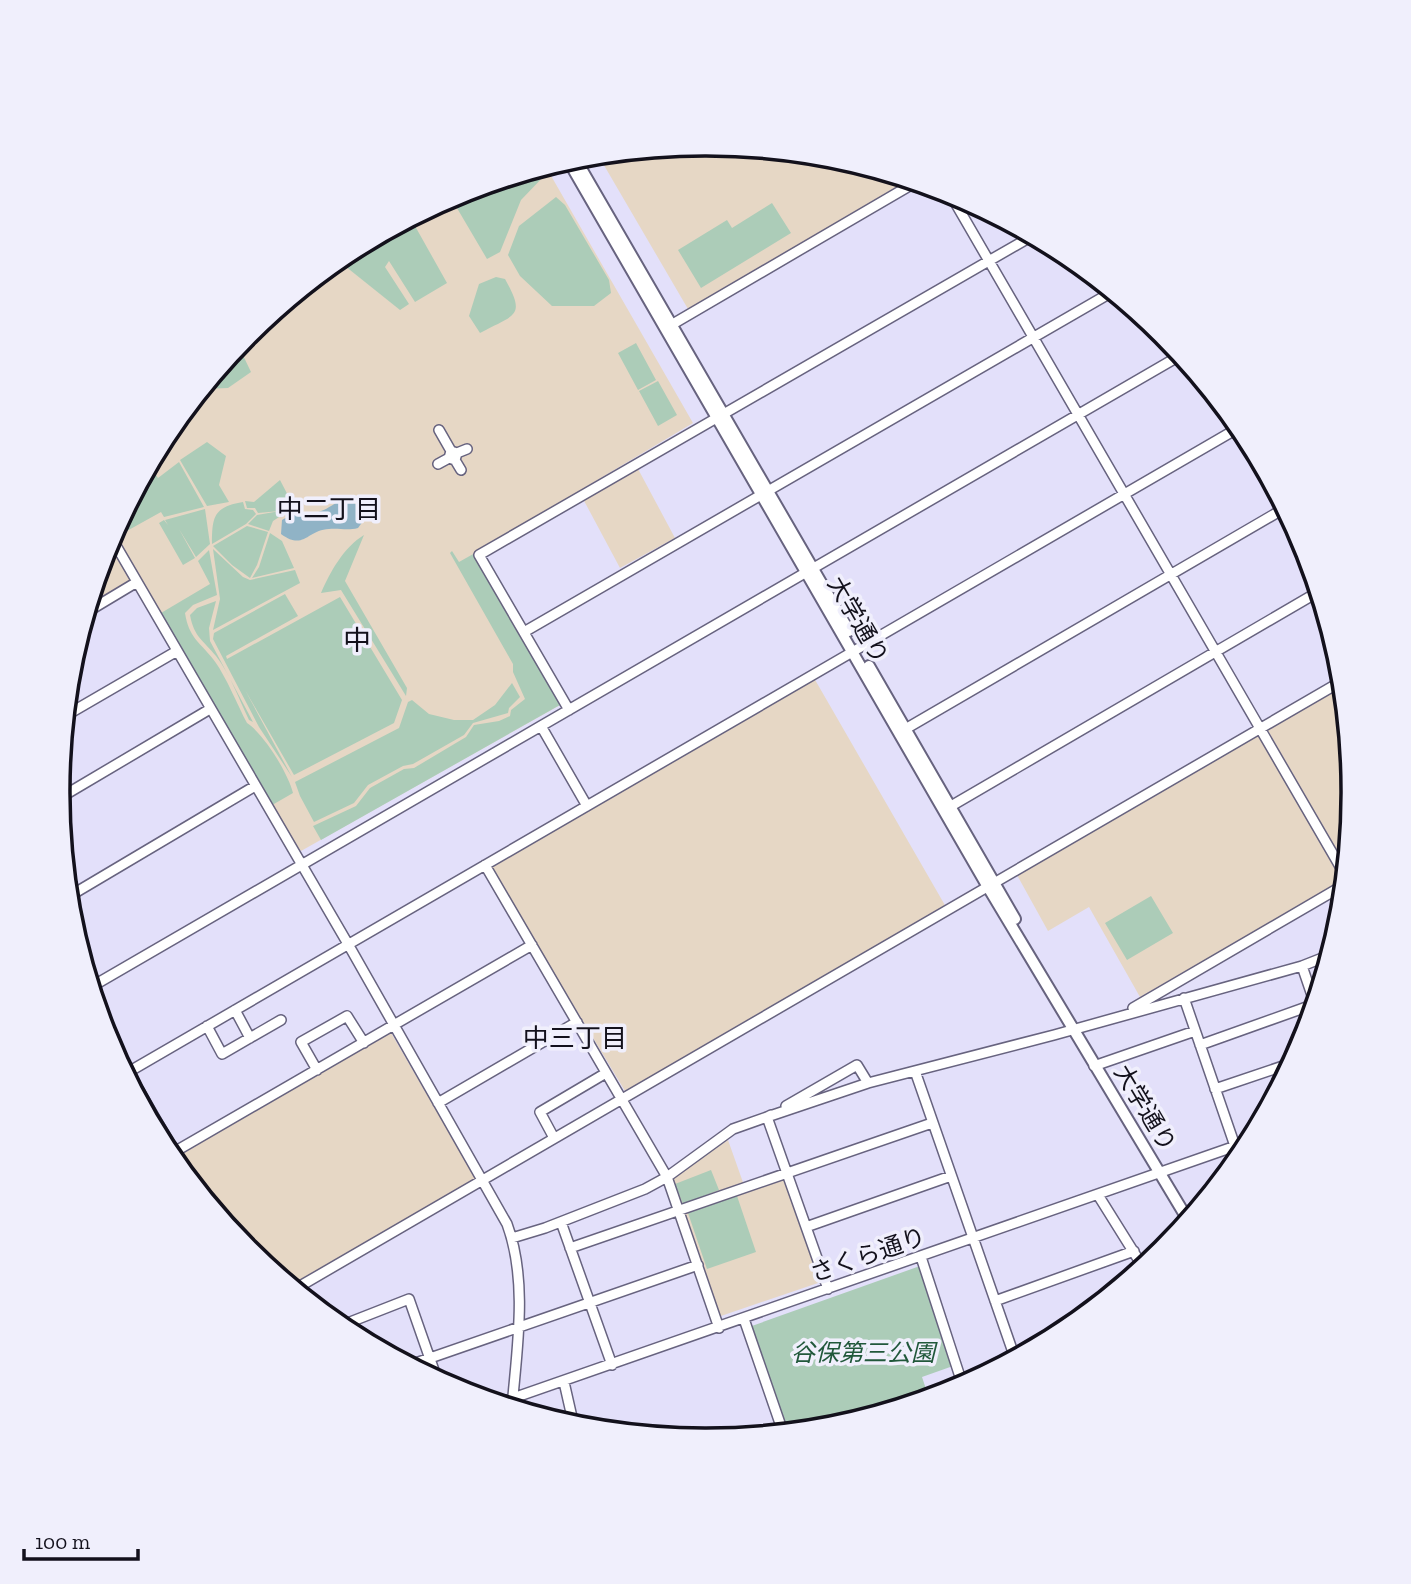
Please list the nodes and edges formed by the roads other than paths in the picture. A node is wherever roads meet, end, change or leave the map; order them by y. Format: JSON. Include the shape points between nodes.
{"nodes":[{"id":1,"x":581,"y":169,"type":"edge"},
{"id":2,"x":574,"y":171,"type":"edge"},
{"id":3,"x":905,"y":188,"type":"edge"},
{"id":4,"x":959,"y":210,"type":"edge"},
{"id":5,"x":1022,"y":242,"type":"edge"},
{"id":6,"x":989,"y":261,"type":"junction"},
{"id":7,"x":1103,"y":297,"type":"edge"},
{"id":8,"x":668,"y":327,"type":"junction"},
{"id":9,"x":1034,"y":337,"type":"junction"},
{"id":10,"x":1171,"y":361,"type":"edge"},
{"id":11,"x":1078,"y":415,"type":"junction"},
{"id":12,"x":720,"y":417,"type":"junction"},
{"id":13,"x":439,"y":430,"type":"dead end"},
{"id":14,"x":1230,"y":433,"type":"edge"},
{"id":15,"x":467,"y":449,"type":"dead end"},
{"id":16,"x":453,"y":456,"type":"junction"},
{"id":17,"x":438,"y":464,"type":"dead end"},
{"id":18,"x":461,"y":470,"type":"dead end"},
{"id":19,"x":765,"y":494,"type":"junction"},
{"id":20,"x":1125,"y":494,"type":"junction"},
{"id":21,"x":1276,"y":513,"type":"edge"},
{"id":22,"x":118,"y":549,"type":"edge"},
{"id":23,"x":809,"y":571,"type":"junction"},
{"id":24,"x":1171,"y":575,"type":"junction"},
{"id":25,"x":137,"y":582,"type":"junction"},
{"id":26,"x":1310,"y":597,"type":"edge"},
{"id":27,"x":99,"y":605,"type":"edge"},
{"id":28,"x":524,"y":632,"type":"junction"},
{"id":29,"x":177,"y":651,"type":"junction"},
{"id":30,"x":856,"y":651,"type":"junction"},
{"id":31,"x":1216,"y":652,"type":"junction"},
{"id":32,"x":1332,"y":687,"type":"edge"},
{"id":33,"x":211,"y":709,"type":"junction"},
{"id":34,"x":75,"y":710,"type":"edge"},
{"id":35,"x":569,"y":710,"type":"junction"},
{"id":36,"x":541,"y":726,"type":"junction"},
{"id":37,"x":1260,"y":729,"type":"junction"},
{"id":38,"x":902,"y":731,"type":"junction"},
{"id":39,"x":255,"y":786,"type":"junction"},
{"id":40,"x":70,"y":792,"type":"edge"},
{"id":41,"x":587,"y":806,"type":"junction"},
{"id":42,"x":948,"y":808,"type":"junction"},
{"id":43,"x":1337,"y":862,"type":"edge"},
{"id":44,"x":302,"y":864,"type":"junction"},
{"id":45,"x":485,"y":864,"type":"junction"},
{"id":46,"x":991,"y":885,"type":"junction"},
{"id":47,"x":78,"y":891,"type":"edge"},
{"id":48,"x":1333,"y":892,"type":"edge"},
{"id":49,"x":348,"y":944,"type":"junction"},
{"id":50,"x":532,"y":945,"type":"junction"},
{"id":51,"x":1318,"y":960,"type":"edge"},
{"id":52,"x":1302,"y":966,"type":"junction"},
{"id":53,"x":100,"y":982,"type":"edge"},
{"id":54,"x":1309,"y":988,"type":"edge"},
{"id":55,"x":1184,"y":998,"type":"junction"},
{"id":56,"x":1303,"y":1008,"type":"edge"},
{"id":57,"x":235,"y":1010,"type":"junction"},
{"id":58,"x":1122,"y":1014,"type":"junction"},
{"id":59,"x":281,"y":1020,"type":"dead end"},
{"id":60,"x":577,"y":1022,"type":"junction"},
{"id":61,"x":207,"y":1026,"type":"junction"},
{"id":62,"x":394,"y":1026,"type":"junction"},
{"id":63,"x":1076,"y":1028,"type":"junction"},
{"id":64,"x":1195,"y":1031,"type":"junction"},
{"id":65,"x":250,"y":1038,"type":"junction"},
{"id":66,"x":364,"y":1043,"type":"junction"},
{"id":67,"x":1199,"y":1045,"type":"junction"},
{"id":68,"x":1098,"y":1065,"type":"junction"},
{"id":69,"x":1277,"y":1068,"type":"edge"},
{"id":70,"x":134,"y":1069,"type":"edge"},
{"id":71,"x":317,"y":1070,"type":"junction"},
{"id":72,"x":915,"y":1071,"type":"junction"},
{"id":73,"x":606,"y":1073,"type":"junction"},
{"id":74,"x":868,"y":1083,"type":"junction"},
{"id":75,"x":1215,"y":1089,"type":"junction"},
{"id":76,"x":621,"y":1100,"type":"junction"},
{"id":77,"x":438,"y":1103,"type":"junction"},
{"id":78,"x":767,"y":1117,"type":"junction"},
{"id":79,"x":932,"y":1123,"type":"junction"},
{"id":80,"x":554,"y":1138,"type":"junction"},
{"id":81,"x":1234,"y":1144,"type":"edge"},
{"id":82,"x":1233,"y":1147,"type":"edge"},
{"id":83,"x":180,"y":1149,"type":"edge"},
{"id":84,"x":787,"y":1173,"type":"junction"},
{"id":85,"x":1161,"y":1173,"type":"junction"},
{"id":86,"x":951,"y":1176,"type":"junction"},
{"id":87,"x":667,"y":1177,"type":"junction"},
{"id":88,"x":483,"y":1179,"type":"junction"},
{"id":89,"x":1098,"y":1195,"type":"junction"},
{"id":90,"x":679,"y":1211,"type":"junction"},
{"id":91,"x":1183,"y":1211,"type":"edge"},
{"id":92,"x":561,"y":1222,"type":"junction"},
{"id":93,"x":806,"y":1227,"type":"junction"},
{"id":94,"x":512,"y":1238,"type":"junction"},
{"id":95,"x":973,"y":1238,"type":"junction"},
{"id":96,"x":570,"y":1248,"type":"junction"},
{"id":97,"x":1134,"y":1251,"type":"junction"},
{"id":98,"x":921,"y":1256,"type":"junction"},
{"id":99,"x":1138,"y":1258,"type":"edge"},
{"id":100,"x":698,"y":1265,"type":"junction"},
{"id":101,"x":304,"y":1284,"type":"edge"},
{"id":102,"x":828,"y":1289,"type":"junction"},
{"id":103,"x":995,"y":1301,"type":"junction"},
{"id":104,"x":590,"y":1303,"type":"junction"},
{"id":105,"x":744,"y":1319,"type":"junction"},
{"id":106,"x":353,"y":1321,"type":"edge"},
{"id":107,"x":517,"y":1328,"type":"junction"},
{"id":108,"x":719,"y":1328,"type":"junction"},
{"id":109,"x":1011,"y":1348,"type":"edge"},
{"id":110,"x":429,"y":1358,"type":"junction"},
{"id":111,"x":422,"y":1361,"type":"edge"},
{"id":112,"x":612,"y":1365,"type":"junction"},
{"id":113,"x":432,"y":1366,"type":"edge"},
{"id":114,"x":959,"y":1375,"type":"edge"},
{"id":115,"x":564,"y":1382,"type":"junction"},
{"id":116,"x":512,"y":1397,"type":"edge"},
{"id":117,"x":519,"y":1399,"type":"edge"},
{"id":118,"x":571,"y":1413,"type":"edge"},
{"id":119,"x":780,"y":1423,"type":"edge"}],
"edges":[{"from":1,"to":8,"type":"main road","name":"大学通り"},
{"from":2,"to":8,"type":"main road","name":"大学通り"},
{"from":3,"to":8,"type":"street"},
{"from":4,"to":6,"type":"street"},
{"from":5,"to":6,"type":"street"},
{"from":6,"to":9,"type":"street"},
{"from":6,"to":12,"type":"street"},
{"from":7,"to":9,"type":"street"},
{"from":8,"to":12,"type":"main road","name":"大学通り"},
{"from":9,"to":11,"type":"street"},
{"from":9,"to":19,"type":"street"},
{"from":10,"to":11,"type":"street"},
{"from":11,"to":20,"type":"street"},
{"from":11,"to":23,"type":"street"},
{"from":12,"to":19,"type":"main road","name":"大学通り"},
{"from":12,"to":28,"type":"street","via":[[479,555]]},
{"from":13,"to":16,"type":"street"},
{"from":14,"to":20,"type":"street"},
{"from":15,"to":16,"type":"street"},
{"from":16,"to":17,"type":"street"},
{"from":16,"to":18,"type":"street"},
{"from":19,"to":23,"type":"main road","name":"大学通り"},
{"from":19,"to":28,"type":"street"},
{"from":20,"to":24,"type":"street"},
{"from":20,"to":30,"type":"street"},
{"from":21,"to":24,"type":"street"},
{"from":22,"to":25,"type":"street"},
{"from":23,"to":30,"type":"main road","name":"大学通り"},
{"from":23,"to":35,"type":"street"},
{"from":24,"to":31,"type":"street"},
{"from":24,"to":38,"type":"street"},
{"from":25,"to":27,"type":"street"},
{"from":25,"to":29,"type":"street"},
{"from":26,"to":31,"type":"street"},
{"from":28,"to":35,"type":"street"},
{"from":29,"to":33,"type":"street"},
{"from":29,"to":34,"type":"street"},
{"from":30,"to":38,"type":"main road","name":"大学通り"},
{"from":30,"to":41,"type":"street"},
{"from":31,"to":37,"type":"street"},
{"from":31,"to":42,"type":"street"},
{"from":32,"to":37,"type":"street"},
{"from":33,"to":39,"type":"street"},
{"from":33,"to":40,"type":"street"},
{"from":35,"to":36,"type":"street"},
{"from":36,"to":41,"type":"street"},
{"from":36,"to":44,"type":"street"},
{"from":37,"to":43,"type":"street"},
{"from":37,"to":46,"type":"street"},
{"from":38,"to":42,"type":"main road","name":"大学通り"},
{"from":39,"to":44,"type":"street"},
{"from":39,"to":47,"type":"street"},
{"from":41,"to":45,"type":"street"},
{"from":42,"to":46,"type":"main road","name":"大学通り"},
{"from":44,"to":49,"type":"street"},
{"from":44,"to":53,"type":"street"},
{"from":45,"to":49,"type":"street"},
{"from":45,"to":50,"type":"street"},
{"from":46,"to":63,"type":"main road","name":"大学通り"},
{"from":46,"to":76,"type":"street"},
{"from":48,"to":58,"type":"street"},
{"from":49,"to":57,"type":"street"},
{"from":49,"to":62,"type":"street"},
{"from":50,"to":60,"type":"street"},
{"from":50,"to":62,"type":"street"},
{"from":51,"to":52,"type":"street"},
{"from":52,"to":54,"type":"street"},
{"from":52,"to":55,"type":"street"},
{"from":55,"to":58,"type":"street"},
{"from":55,"to":64,"type":"street"},
{"from":56,"to":67,"type":"street"},
{"from":57,"to":61,"type":"street"},
{"from":57,"to":65,"type":"street"},
{"from":58,"to":63,"type":"street"},
{"from":59,"to":65,"type":"street"},
{"from":60,"to":73,"type":"street"},
{"from":60,"to":77,"type":"street"},
{"from":61,"to":65,"type":"street","via":[[222,1054]]},
{"from":61,"to":70,"type":"street"},
{"from":62,"to":66,"type":"street"},
{"from":62,"to":77,"type":"street"},
{"from":63,"to":68,"type":"main road","name":"大学通り"},
{"from":63,"to":72,"type":"street"},
{"from":64,"to":67,"type":"street"},
{"from":64,"to":68,"type":"street"},
{"from":66,"to":71,"type":"street"},
{"from":66,"to":71,"type":"street","via":[[347,1016],[301,1042]]},
{"from":67,"to":75,"type":"street"},
{"from":68,"to":85,"type":"main road","name":"大学通り"},
{"from":69,"to":75,"type":"street"},
{"from":71,"to":83,"type":"street"},
{"from":72,"to":74,"type":"street"},
{"from":72,"to":79,"type":"street"},
{"from":73,"to":76,"type":"street"},
{"from":73,"to":80,"type":"street","via":[[540,1112]]},
{"from":74,"to":78,"type":"street"},
{"from":74,"to":78,"type":"street","via":[[857,1065]]},
{"from":75,"to":81,"type":"street"},
{"from":76,"to":80,"type":"street"},
{"from":76,"to":87,"type":"street"},
{"from":77,"to":88,"type":"street"},
{"from":78,"to":84,"type":"street"},
{"from":78,"to":87,"type":"street","via":[[733,1129]]},
{"from":79,"to":84,"type":"street"},
{"from":79,"to":86,"type":"street"},
{"from":80,"to":88,"type":"street"},
{"from":82,"to":85,"type":"street","name":"さくら通り"},
{"from":84,"to":90,"type":"street"},
{"from":84,"to":93,"type":"street"},
{"from":85,"to":89,"type":"street","name":"さくら通り"},
{"from":85,"to":91,"type":"main road","name":"大学通り"},
{"from":86,"to":93,"type":"street"},
{"from":86,"to":95,"type":"street"},
{"from":87,"to":90,"type":"street"},
{"from":87,"to":92,"type":"street"},
{"from":88,"to":94,"type":"street"},
{"from":88,"to":101,"type":"street"},
{"from":89,"to":95,"type":"street","name":"さくら通り"},
{"from":89,"to":97,"type":"street"},
{"from":90,"to":96,"type":"street"},
{"from":90,"to":100,"type":"street"},
{"from":92,"to":94,"type":"street"},
{"from":92,"to":96,"type":"street"},
{"from":93,"to":102,"type":"street"},
{"from":94,"to":107,"type":"street","via":[[519,1272]]},
{"from":95,"to":98,"type":"street","name":"さくら通り"},
{"from":95,"to":103,"type":"street"},
{"from":96,"to":104,"type":"street"},
{"from":97,"to":99,"type":"street"},
{"from":97,"to":103,"type":"street"},
{"from":98,"to":102,"type":"street","name":"さくら通り"},
{"from":98,"to":114,"type":"street"},
{"from":100,"to":104,"type":"street"},
{"from":100,"to":108,"type":"street"},
{"from":102,"to":105,"type":"street","name":"さくら通り"},
{"from":103,"to":109,"type":"street"},
{"from":104,"to":107,"type":"street"},
{"from":104,"to":112,"type":"street"},
{"from":105,"to":108,"type":"street","name":"さくら通り"},
{"from":105,"to":119,"type":"street"},
{"from":106,"to":110,"type":"street","via":[[409,1300]]},
{"from":107,"to":110,"type":"street"},
{"from":107,"to":116,"type":"street"},
{"from":108,"to":112,"type":"street","name":"さくら通り"},
{"from":110,"to":111,"type":"street"},
{"from":110,"to":113,"type":"street"},
{"from":112,"to":115,"type":"street","name":"さくら通り"},
{"from":115,"to":117,"type":"street","name":"さくら通り"},
{"from":115,"to":118,"type":"street"}]}
